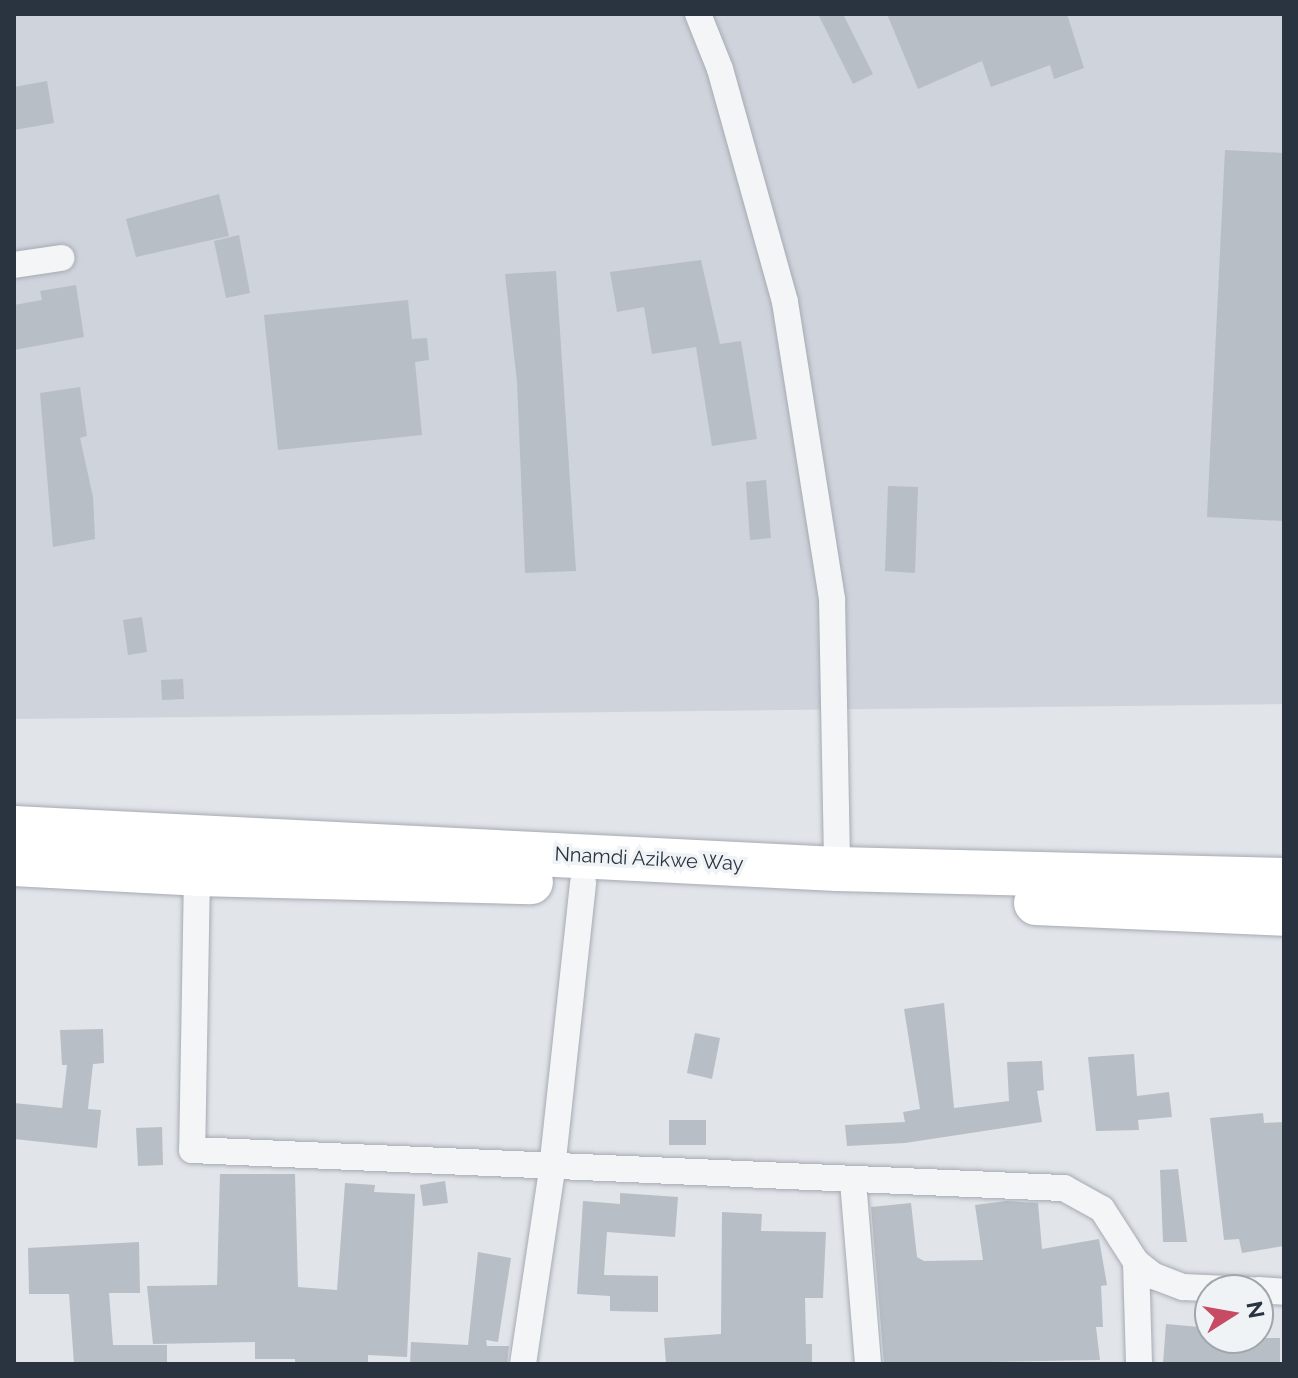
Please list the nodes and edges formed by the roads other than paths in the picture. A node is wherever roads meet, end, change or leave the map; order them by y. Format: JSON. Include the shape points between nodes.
{"nodes":[{"id":1,"x":698,"y":14,"type":"edge"},
{"id":2,"x":61,"y":258,"type":"dead end"},
{"id":3,"x":14,"y":265,"type":"edge"},
{"id":4,"x":14,"y":828,"type":"edge"},
{"id":5,"x":14,"y":864,"type":"edge"},
{"id":6,"x":837,"y":869,"type":"junction"},
{"id":7,"x":197,"y":874,"type":"junction"},
{"id":8,"x":1284,"y":880,"type":"edge"},
{"id":9,"x":583,"y":883,"type":"junction"},
{"id":10,"x":1284,"y":914,"type":"edge"},
{"id":11,"x":552,"y":1169,"type":"junction"},
{"id":12,"x":853,"y":1181,"type":"junction"},
{"id":13,"x":1136,"y":1262,"type":"junction"},
{"id":14,"x":1194,"y":1287,"type":"edge"},
{"id":15,"x":523,"y":1364,"type":"edge"},
{"id":16,"x":868,"y":1364,"type":"edge"},
{"id":17,"x":1139,"y":1364,"type":"edge"}],
"edges":[{"from":1,"to":6,"type":"street","via":[[720,69],[785,302],[832,599]]},
{"from":2,"to":3,"type":"street"},
{"from":4,"to":6,"type":"highway","name":"Nnamdi Azikwe Way"},
{"from":5,"to":7,"type":"highway","name":"Nnamdi Azikwe Way"},
{"from":6,"to":8,"type":"highway","name":"Nnamdi Azikwe Way"},
{"from":7,"to":9,"type":"highway","name":"Nnamdi Azikwe Way"},
{"from":7,"to":11,"type":"street","via":[[192,1150]]},
{"from":9,"to":10,"type":"highway","name":"Nnamdi Azikwe Way"},
{"from":9,"to":11,"type":"street"},
{"from":11,"to":12,"type":"street"},
{"from":11,"to":15,"type":"street"},
{"from":12,"to":13,"type":"street","via":[[1064,1188],[1102,1209]]},
{"from":12,"to":16,"type":"street"},
{"from":13,"to":14,"type":"street"},
{"from":13,"to":17,"type":"street"}]}
